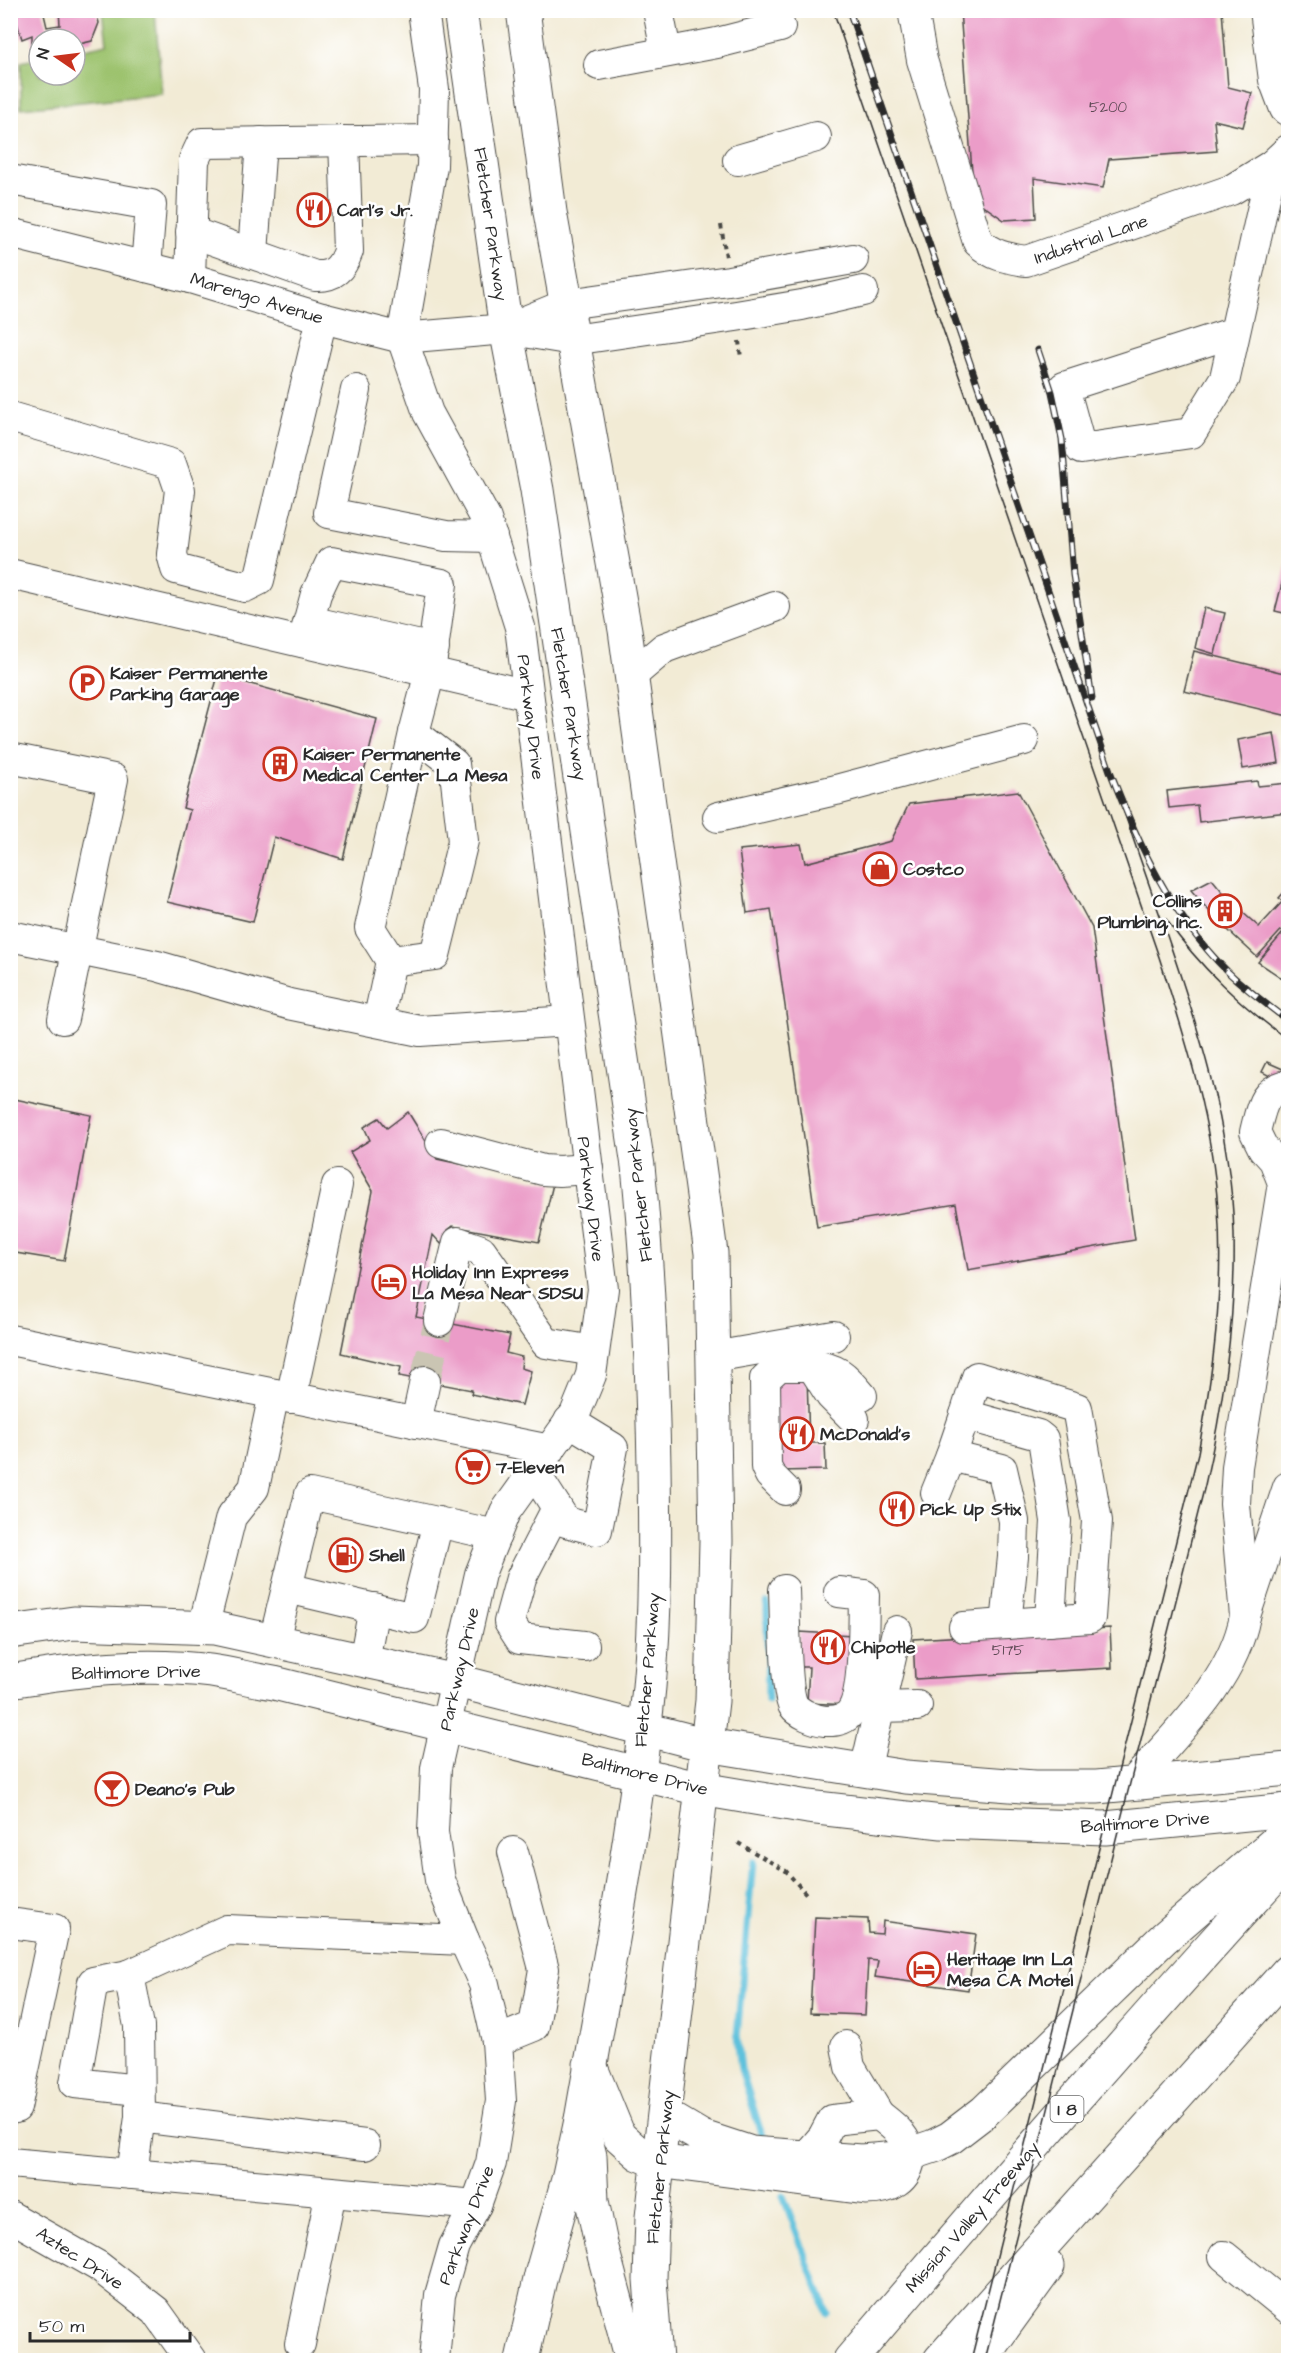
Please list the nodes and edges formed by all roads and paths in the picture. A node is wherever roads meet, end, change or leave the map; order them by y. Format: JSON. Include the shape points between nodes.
{"nodes":[{"id":1,"x":423,"y":10,"type":"edge"},
{"id":2,"x":460,"y":10,"type":"edge"},
{"id":3,"x":523,"y":10,"type":"edge"},
{"id":4,"x":774,"y":10,"type":"edge"},
{"id":5,"x":913,"y":10,"type":"edge"},
{"id":6,"x":1265,"y":10,"type":"edge"},
{"id":7,"x":658,"y":11,"type":"edge"},
{"id":8,"x":666,"y":52,"type":"junction"},
{"id":9,"x":599,"y":64,"type":"dead end"},
{"id":10,"x":1288,"y":111,"type":"edge"},
{"id":11,"x":816,"y":137,"type":"dead end"},
{"id":12,"x":433,"y":140,"type":"junction"},
{"id":13,"x":344,"y":141,"type":"junction"},
{"id":14,"x":261,"y":142,"type":"junction"},
{"id":15,"x":1280,"y":158,"type":"edge"},
{"id":16,"x":738,"y":160,"type":"dead end"},
{"id":17,"x":10,"y":180,"type":"edge"},
{"id":18,"x":721,"y":225,"type":"dead end"},
{"id":19,"x":191,"y":232,"type":"junction"},
{"id":20,"x":10,"y":233,"type":"edge"},
{"id":21,"x":253,"y":253,"type":"junction"},
{"id":22,"x":853,"y":259,"type":"dead end"},
{"id":23,"x":146,"y":267,"type":"junction"},
{"id":24,"x":727,"y":267,"type":"dead end"},
{"id":25,"x":190,"y":278,"type":"junction"},
{"id":26,"x":863,"y":291,"type":"dead end"},
{"id":27,"x":567,"y":304,"type":"junction"},
{"id":28,"x":322,"y":318,"type":"junction"},
{"id":29,"x":506,"y":329,"type":"junction"},
{"id":30,"x":1235,"y":332,"type":"junction"},
{"id":31,"x":402,"y":338,"type":"junction"},
{"id":32,"x":739,"y":339,"type":"dead end"},
{"id":33,"x":573,"y":340,"type":"junction"},
{"id":34,"x":741,"y":358,"type":"dead end"},
{"id":35,"x":356,"y":390,"type":"dead end"},
{"id":36,"x":10,"y":417,"type":"edge"},
{"id":37,"x":492,"y":537,"type":"junction"},
{"id":38,"x":10,"y":574,"type":"edge"},
{"id":39,"x":775,"y":607,"type":"dead end"},
{"id":40,"x":306,"y":632,"type":"junction"},
{"id":41,"x":432,"y":660,"type":"junction"},
{"id":42,"x":631,"y":676,"type":"junction"},
{"id":43,"x":528,"y":695,"type":"junction"},
{"id":44,"x":414,"y":733,"type":"junction"},
{"id":45,"x":1024,"y":740,"type":"dead end"},
{"id":46,"x":10,"y":758,"type":"edge"},
{"id":47,"x":718,"y":817,"type":"dead end"},
{"id":48,"x":10,"y":936,"type":"edge"},
{"id":49,"x":78,"y":949,"type":"junction"},
{"id":50,"x":391,"y":961,"type":"junction"},
{"id":51,"x":63,"y":1019,"type":"dead end"},
{"id":52,"x":569,"y":1021,"type":"junction"},
{"id":53,"x":378,"y":1022,"type":"junction"},
{"id":54,"x":1288,"y":1085,"type":"edge"},
{"id":55,"x":441,"y":1143,"type":"dead end"},
{"id":56,"x":588,"y":1169,"type":"junction"},
{"id":57,"x":338,"y":1185,"type":"dead end"},
{"id":58,"x":439,"y":1321,"type":"tunnel mouth"},
{"id":59,"x":834,"y":1336,"type":"dead end"},
{"id":60,"x":10,"y":1340,"type":"edge"},
{"id":61,"x":594,"y":1351,"type":"junction"},
{"id":62,"x":713,"y":1357,"type":"junction"},
{"id":63,"x":425,"y":1381,"type":"tunnel mouth"},
{"id":64,"x":283,"y":1396,"type":"junction"},
{"id":65,"x":858,"y":1407,"type":"dead end"},
{"id":66,"x":965,"y":1415,"type":"junction"},
{"id":67,"x":570,"y":1421,"type":"junction"},
{"id":68,"x":416,"y":1423,"type":"junction"},
{"id":69,"x":951,"y":1456,"type":"junction"},
{"id":70,"x":542,"y":1461,"type":"junction"},
{"id":71,"x":1288,"y":1487,"type":"edge"},
{"id":72,"x":785,"y":1490,"type":"dead end"},
{"id":73,"x":936,"y":1493,"type":"dead end"},
{"id":74,"x":557,"y":1508,"type":"junction"},
{"id":75,"x":438,"y":1522,"type":"junction"},
{"id":76,"x":496,"y":1535,"type":"junction"},
{"id":77,"x":287,"y":1588,"type":"junction"},
{"id":78,"x":784,"y":1590,"type":"dead end"},
{"id":79,"x":840,"y":1592,"type":"dead end"},
{"id":80,"x":374,"y":1608,"type":"junction"},
{"id":81,"x":1245,"y":1616,"type":"junction"},
{"id":82,"x":1050,"y":1621,"type":"junction"},
{"id":83,"x":1006,"y":1624,"type":"junction"},
{"id":84,"x":964,"y":1627,"type":"dead end"},
{"id":85,"x":203,"y":1628,"type":"junction"},
{"id":86,"x":897,"y":1631,"type":"dead end"},
{"id":87,"x":10,"y":1632,"type":"edge"},
{"id":88,"x":274,"y":1641,"type":"junction"},
{"id":89,"x":584,"y":1646,"type":"dead end"},
{"id":90,"x":364,"y":1661,"type":"junction"},
{"id":91,"x":10,"y":1681,"type":"edge"},
{"id":92,"x":457,"y":1682,"type":"junction"},
{"id":93,"x":917,"y":1706,"type":"dead end"},
{"id":94,"x":880,"y":1707,"type":"junction"},
{"id":95,"x":446,"y":1726,"type":"junction"},
{"id":96,"x":643,"y":1730,"type":"junction"},
{"id":97,"x":707,"y":1745,"type":"junction"},
{"id":98,"x":1284,"y":1770,"type":"edge"},
{"id":99,"x":866,"y":1771,"type":"junction"},
{"id":100,"x":638,"y":1773,"type":"junction"},
{"id":101,"x":1132,"y":1784,"type":"junction"},
{"id":102,"x":701,"y":1789,"type":"junction"},
{"id":103,"x":1288,"y":1810,"type":"edge"},
{"id":104,"x":1134,"y":1826,"type":"junction"},
{"id":105,"x":1288,"y":1831,"type":"edge"},
{"id":106,"x":738,"y":1842,"type":"dead end"},
{"id":107,"x":513,"y":1852,"type":"dead end"},
{"id":108,"x":1288,"y":1861,"type":"edge"},
{"id":109,"x":808,"y":1896,"type":"dead end"},
{"id":110,"x":10,"y":1923,"type":"edge"},
{"id":111,"x":464,"y":1940,"type":"junction"},
{"id":112,"x":1288,"y":1971,"type":"edge"},
{"id":113,"x":129,"y":1975,"type":"junction"},
{"id":114,"x":1288,"y":1997,"type":"edge"},
{"id":115,"x":497,"y":2041,"type":"junction"},
{"id":116,"x":590,"y":2065,"type":"junction"},
{"id":117,"x":1192,"y":2079,"type":"junction"},
{"id":118,"x":139,"y":2103,"type":"junction"},
{"id":119,"x":10,"y":2109,"type":"edge"},
{"id":120,"x":665,"y":2115,"type":"junction"},
{"id":121,"x":879,"y":2115,"type":"junction"},
{"id":122,"x":580,"y":2120,"type":"junction"},
{"id":123,"x":832,"y":2120,"type":"junction"},
{"id":124,"x":1139,"y":2138,"type":"junction"},
{"id":125,"x":365,"y":2145,"type":"dead end"},
{"id":126,"x":909,"y":2155,"type":"junction"},
{"id":127,"x":806,"y":2158,"type":"junction"},
{"id":128,"x":657,"y":2161,"type":"junction"},
{"id":129,"x":10,"y":2163,"type":"edge"},
{"id":130,"x":132,"y":2174,"type":"junction"},
{"id":131,"x":331,"y":2192,"type":"junction"},
{"id":132,"x":476,"y":2205,"type":"junction"},
{"id":133,"x":10,"y":2216,"type":"edge"},
{"id":134,"x":1224,"y":2256,"type":"dead end"},
{"id":135,"x":1288,"y":2308,"type":"edge"},
{"id":136,"x":300,"y":2344,"type":"dead end"},
{"id":137,"x":191,"y":2361,"type":"edge"},
{"id":138,"x":434,"y":2361,"type":"edge"},
{"id":139,"x":522,"y":2361,"type":"edge"},
{"id":140,"x":632,"y":2361,"type":"edge"},
{"id":141,"x":656,"y":2361,"type":"edge"},
{"id":142,"x":850,"y":2361,"type":"edge"},
{"id":143,"x":940,"y":2361,"type":"edge"},
{"id":144,"x":980,"y":2361,"type":"edge"}],
"edges":[{"from":1,"to":12,"type":"street","name":"Parkway Drive","via":[[435,89]]},
{"from":2,"to":29,"type":"main road","name":"Fletcher Parkway"},
{"from":3,"to":27,"type":"main road","name":"Fletcher Parkway","via":[[550,212]]},
{"from":4,"to":8,"type":"street","via":[[780,27]]},
{"from":5,"to":15,"type":"street","name":"Industrial Lane","via":[[922,60],[978,242],[989,252],[1026,261],[1232,190]]},
{"from":6,"to":10,"type":"street","via":[[1274,80]]},
{"from":7,"to":8,"type":"street"},
{"from":8,"to":9,"type":"street"},
{"from":11,"to":16,"type":"street"},
{"from":12,"to":13,"type":"street"},
{"from":12,"to":31,"type":"street","name":"Parkway Drive","via":[[432,166]]},
{"from":13,"to":14,"type":"street"},
{"from":13,"to":21,"type":"street","via":[[348,251],[344,263],[335,273],[315,276]]},
{"from":14,"to":19,"type":"street","via":[[202,143],[194,160]]},
{"from":14,"to":21,"type":"street"},
{"from":15,"to":30,"type":"street"},
{"from":17,"to":23,"type":"street","via":[[151,205]]},
{"from":18,"to":24,"type":"path"},
{"from":19,"to":21,"type":"street"},
{"from":19,"to":25,"type":"street"},
{"from":20,"to":23,"type":"street","name":"Marengo Avenue"},
{"from":22,"to":27,"type":"street","name":"Marengo Avenue"},
{"from":23,"to":25,"type":"street","name":"Marengo Avenue"},
{"from":25,"to":28,"type":"street","name":"Marengo Avenue"},
{"from":26,"to":33,"type":"street","name":"Marengo Avenue","via":[[802,305]]},
{"from":27,"to":29,"type":"street","name":"Marengo Avenue"},
{"from":27,"to":33,"type":"main road","name":"Fletcher Parkway"},
{"from":28,"to":31,"type":"street","name":"Marengo Avenue"},
{"from":28,"to":36,"type":"street","via":[[259,580],[245,586],[176,569],[172,554],[180,490],[171,464]]},
{"from":29,"to":31,"type":"street","name":"Marengo Avenue"},
{"from":29,"to":33,"type":"street","name":"Marengo Avenue"},
{"from":29,"to":96,"type":"main road","name":"Fletcher Parkway","via":[[537,490],[639,1166],[653,1385],[655,1532],[649,1685]]},
{"from":30,"to":30,"type":"street","via":[[1064,387],[1081,449],[1191,434],[1225,378]]},
{"from":31,"to":37,"type":"street","name":"Parkway Drive","via":[[428,413]]},
{"from":32,"to":34,"type":"path"},
{"from":33,"to":42,"type":"main road","name":"Fletcher Parkway"},
{"from":35,"to":37,"type":"street","via":[[329,513],[446,536]]},
{"from":37,"to":43,"type":"street","name":"Parkway Drive","via":[[520,627]]},
{"from":38,"to":40,"type":"street"},
{"from":39,"to":42,"type":"street","via":[[660,650]]},
{"from":40,"to":41,"type":"street"},
{"from":40,"to":41,"type":"street","via":[[316,594],[331,562],[442,584]]},
{"from":41,"to":43,"type":"street"},
{"from":41,"to":44,"type":"street"},
{"from":42,"to":62,"type":"main road","name":"Fletcher Parkway","via":[[711,1253]]},
{"from":43,"to":52,"type":"street","name":"Parkway Drive"},
{"from":44,"to":50,"type":"street","via":[[370,928]]},
{"from":44,"to":50,"type":"street","via":[[454,764],[463,841],[435,955]]},
{"from":45,"to":47,"type":"street"},
{"from":46,"to":49,"type":"street","via":[[113,779]]},
{"from":48,"to":49,"type":"street"},
{"from":49,"to":51,"type":"street"},
{"from":49,"to":53,"type":"street","via":[[157,966],[289,1004]]},
{"from":50,"to":53,"type":"street"},
{"from":52,"to":53,"type":"street","via":[[420,1031]]},
{"from":52,"to":56,"type":"street","name":"Parkway Drive"},
{"from":54,"to":81,"type":"street","via":[[1278,1087],[1264,1099],[1255,1132],[1274,1160],[1283,1183],[1238,1467],[1235,1504]]},
{"from":55,"to":56,"type":"street","via":[[543,1170]]},
{"from":56,"to":61,"type":"street","name":"Parkway Drive","via":[[603,1289]]},
{"from":57,"to":64,"type":"street"},
{"from":58,"to":61,"type":"street","via":[[458,1242],[481,1250],[546,1343]]},
{"from":59,"to":62,"type":"street"},
{"from":60,"to":64,"type":"street"},
{"from":61,"to":67,"type":"street","name":"Parkway Drive","via":[[591,1375]]},
{"from":62,"to":97,"type":"main road","name":"Fletcher Parkway","via":[[716,1540],[712,1701]]},
{"from":63,"to":68,"type":"street"},
{"from":64,"to":68,"type":"street"},
{"from":64,"to":85,"type":"street","via":[[254,1488],[231,1517]]},
{"from":65,"to":72,"type":"street","via":[[831,1396],[812,1366],[779,1366],[765,1379],[766,1467]]},
{"from":66,"to":69,"type":"street"},
{"from":66,"to":82,"type":"street","via":[[1043,1439],[1056,1521]]},
{"from":66,"to":82,"type":"street","via":[[977,1377],[1077,1408],[1097,1521],[1090,1618]]},
{"from":67,"to":70,"type":"street","name":"Parkway Drive"},
{"from":67,"to":74,"type":"street","via":[[613,1448],[597,1530],[566,1522]]},
{"from":68,"to":70,"type":"street"},
{"from":69,"to":73,"type":"street"},
{"from":69,"to":83,"type":"street","via":[[1002,1469],[1014,1521]]},
{"from":70,"to":74,"type":"street"},
{"from":70,"to":76,"type":"street","name":"Parkway Drive","via":[[506,1512]]},
{"from":71,"to":81,"type":"street"},
{"from":74,"to":89,"type":"street","via":[[521,1578],[509,1622],[520,1639]]},
{"from":75,"to":76,"type":"street"},
{"from":75,"to":77,"type":"street","via":[[310,1494]]},
{"from":75,"to":80,"type":"street","via":[[414,1618]]},
{"from":76,"to":92,"type":"street","name":"Parkway Drive","via":[[480,1574]]},
{"from":77,"to":80,"type":"street"},
{"from":77,"to":88,"type":"street"},
{"from":78,"to":79,"type":"street","via":[[789,1689],[794,1706],[820,1721],[836,1722],[848,1715],[855,1703],[862,1672],[864,1595]]},
{"from":80,"to":90,"type":"street"},
{"from":81,"to":101,"type":"street","via":[[1241,1637],[1211,1692]]},
{"from":82,"to":83,"type":"street"},
{"from":83,"to":84,"type":"street"},
{"from":85,"to":87,"type":"main road","via":[[74,1623]]},
{"from":85,"to":88,"type":"main road"},
{"from":86,"to":94,"type":"street"},
{"from":88,"to":90,"type":"main road"},
{"from":90,"to":92,"type":"main road"},
{"from":91,"to":95,"type":"main road","name":"Baltimore Drive","via":[[79,1670],[211,1671]]},
{"from":92,"to":95,"type":"street","name":"Parkway Drive"},
{"from":92,"to":96,"type":"main road"},
{"from":93,"to":94,"type":"street"},
{"from":94,"to":99,"type":"street"},
{"from":95,"to":100,"type":"main road","name":"Baltimore Drive"},
{"from":95,"to":111,"type":"street","name":"Parkway Drive","via":[[436,1768],[433,1832],[440,1880]]},
{"from":96,"to":97,"type":"main road"},
{"from":96,"to":100,"type":"main road","name":"Fletcher Parkway"},
{"from":97,"to":99,"type":"main road"},
{"from":97,"to":102,"type":"main road","name":"Fletcher Parkway"},
{"from":98,"to":101,"type":"main road"},
{"from":99,"to":101,"type":"main road","via":[[1034,1788]]},
{"from":100,"to":102,"type":"main road","name":"Baltimore Drive"},
{"from":100,"to":116,"type":"main road","name":"Fletcher Parkway"},
{"from":101,"to":104,"type":"main road"},
{"from":102,"to":104,"type":"main road","name":"Baltimore Drive","via":[[808,1807],[942,1822]]},
{"from":102,"to":120,"type":"main road","name":"Fletcher Parkway"},
{"from":103,"to":104,"type":"main road","name":"Baltimore Drive"},
{"from":105,"to":126,"type":"main road","via":[[1164,1938],[968,2125],[942,2142]]},
{"from":106,"to":109,"type":"path","via":[[786,1871]]},
{"from":107,"to":115,"type":"street","via":[[544,1969],[534,2026]]},
{"from":108,"to":142,"type":"main road","name":"Mission Valley Freeway","number":"I 8","via":[[982,2204]]},
{"from":110,"to":119,"type":"street","via":[[54,1929],[16,2108]]},
{"from":111,"to":113,"type":"street","via":[[227,1930]]},
{"from":111,"to":115,"type":"street","name":"Parkway Drive","via":[[484,1984]]},
{"from":112,"to":117,"type":"main road"},
{"from":113,"to":118,"type":"street","via":[[139,2026]]},
{"from":113,"to":118,"type":"street","via":[[93,1982],[75,2083]]},
{"from":114,"to":117,"type":"main road"},
{"from":115,"to":132,"type":"street","name":"Parkway Drive","via":[[501,2101],[491,2163]]},
{"from":116,"to":122,"type":"main road","name":"Fletcher Parkway"},
{"from":116,"to":128,"type":"main road","via":[[619,2136],[639,2154]]},
{"from":117,"to":124,"type":"main road"},
{"from":118,"to":125,"type":"street"},
{"from":118,"to":130,"type":"street"},
{"from":120,"to":127,"type":"main road","via":[[716,2143],[751,2153]]},
{"from":120,"to":128,"type":"main road","name":"Fletcher Parkway"},
{"from":121,"to":123,"type":"street"},
{"from":121,"to":123,"type":"street","via":[[848,2057]]},
{"from":121,"to":126,"type":"street","via":[[903,2135]]},
{"from":122,"to":139,"type":"main road"},
{"from":122,"to":140,"type":"main road","name":"Fletcher Parkway","via":[[590,2156],[592,2200],[601,2244]]},
{"from":123,"to":127,"type":"street"},
{"from":124,"to":143,"type":"main road"},
{"from":124,"to":144,"type":"main road"},
{"from":126,"to":127,"type":"main road","via":[[861,2162]]},
{"from":126,"to":128,"type":"main road","via":[[908,2167],[900,2180],[879,2188]]},
{"from":128,"to":141,"type":"main road","name":"Fletcher Parkway","via":[[650,2252]]},
{"from":129,"to":130,"type":"street"},
{"from":130,"to":131,"type":"street"},
{"from":131,"to":132,"type":"street"},
{"from":131,"to":136,"type":"street"},
{"from":132,"to":138,"type":"street","name":"Parkway Drive","via":[[454,2246],[440,2295]]},
{"from":133,"to":137,"type":"street","name":"Aztec Drive","via":[[98,2266],[156,2311]]},
{"from":134,"to":135,"type":"street"}]}
